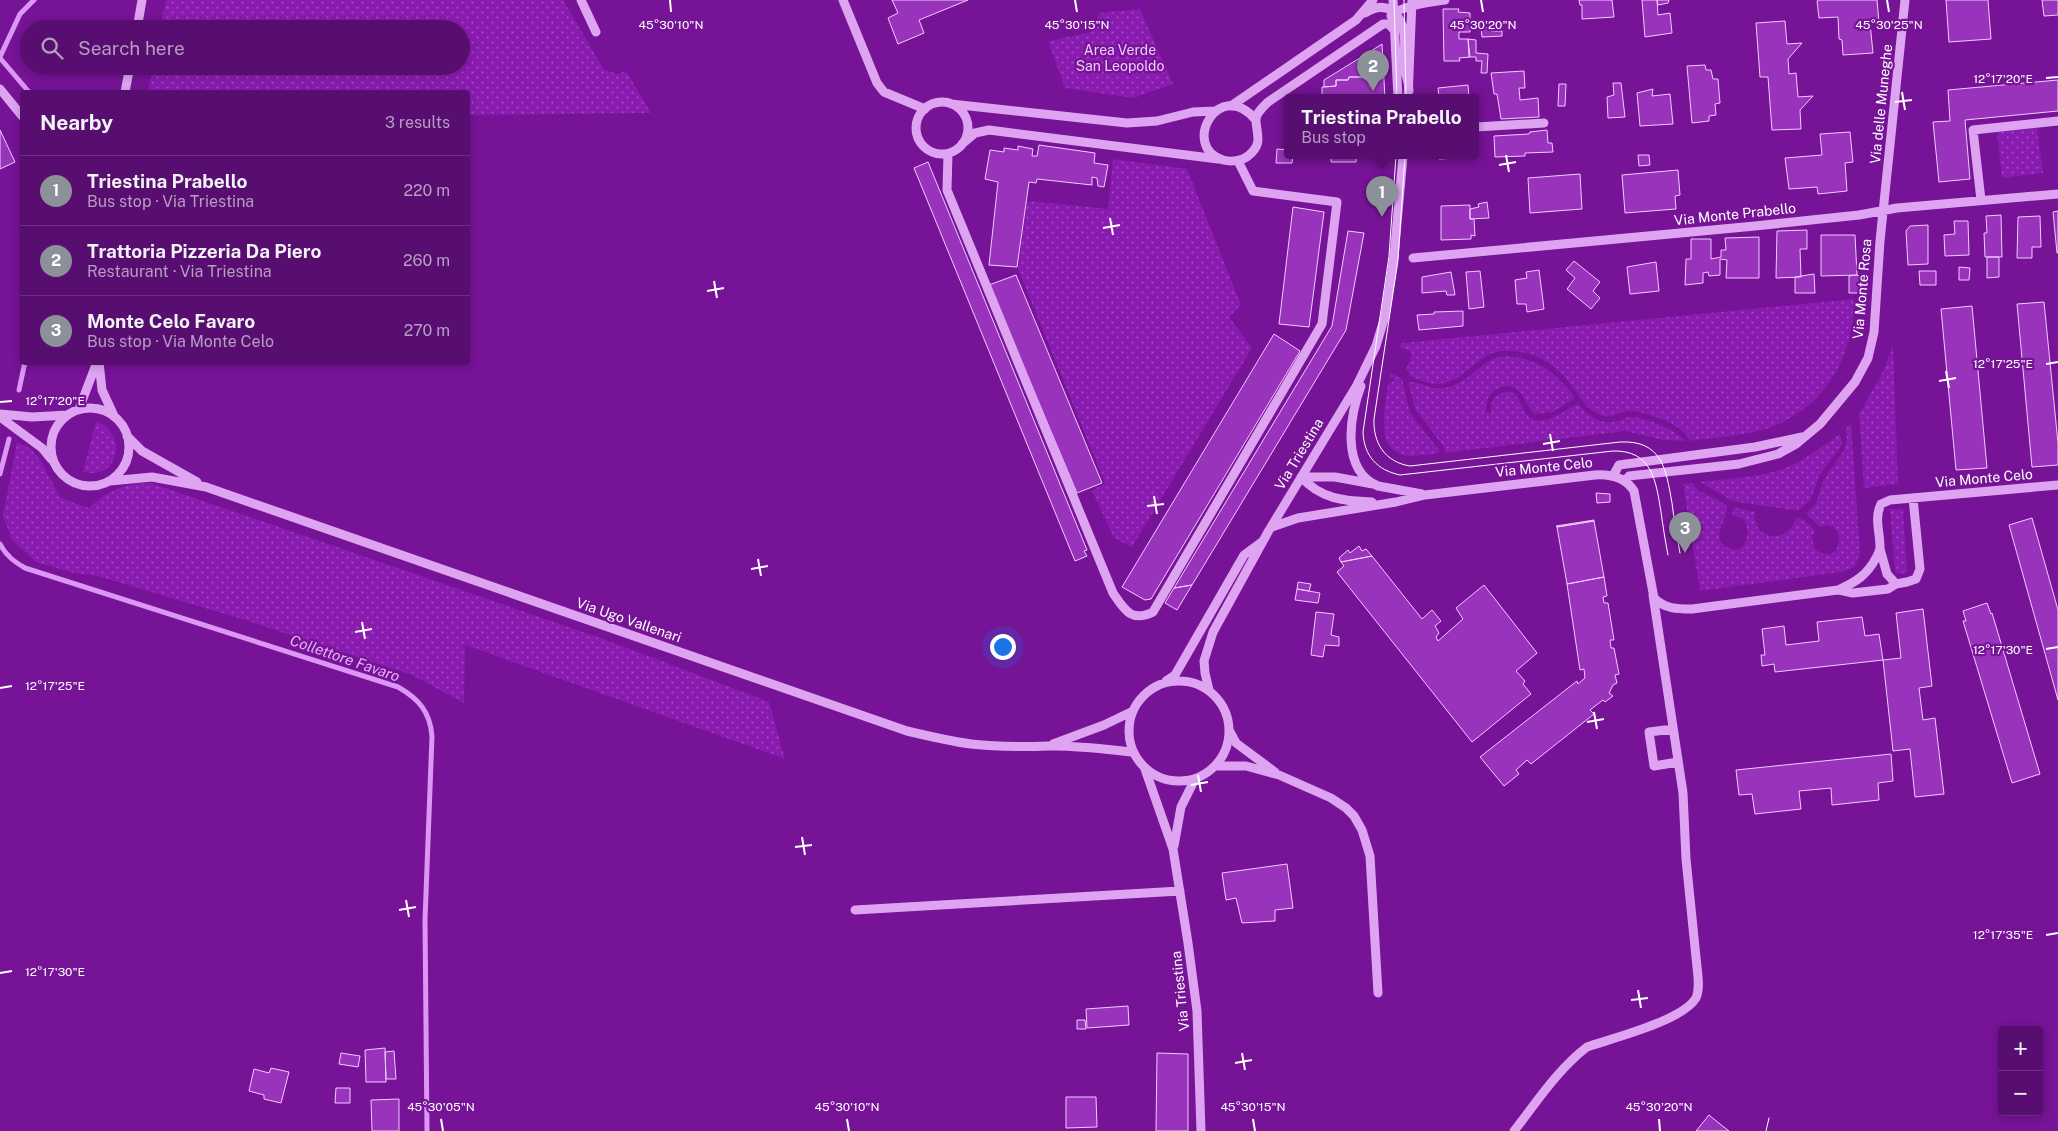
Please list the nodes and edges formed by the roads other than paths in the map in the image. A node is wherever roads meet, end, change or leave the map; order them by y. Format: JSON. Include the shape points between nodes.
{"nodes":[{"id":1,"x":142,"y":0,"type":"edge"},
{"id":2,"x":581,"y":0,"type":"edge"},
{"id":3,"x":843,"y":0,"type":"edge"},
{"id":4,"x":1373,"y":0,"type":"edge"},
{"id":5,"x":1393,"y":0,"type":"edge"},
{"id":6,"x":1444,"y":0,"type":"edge"},
{"id":7,"x":1905,"y":0,"type":"edge"},
{"id":8,"x":1412,"y":3,"type":"edge"},
{"id":9,"x":1393,"y":12,"type":"junction"},
{"id":10,"x":1359,"y":17,"type":"junction"},
{"id":11,"x":139,"y":20,"type":"edge"},
{"id":12,"x":1384,"y":23,"type":"junction"},
{"id":13,"x":1394,"y":30,"type":"junction"},
{"id":14,"x":596,"y":32,"type":"dead end"},
{"id":15,"x":128,"y":75,"type":"edge"},
{"id":16,"x":0,"y":89,"type":"edge"},
{"id":17,"x":125,"y":90,"type":"edge"},
{"id":18,"x":1398,"y":94,"type":"edge"},
{"id":19,"x":1409,"y":94,"type":"edge"},
{"id":20,"x":1409,"y":94,"type":"edge"},
{"id":21,"x":950,"y":104,"type":"junction"},
{"id":22,"x":1231,"y":106,"type":"junction"},
{"id":23,"x":925,"y":109,"type":"junction"},
{"id":24,"x":1215,"y":111,"type":"junction"},
{"id":25,"x":20,"y":114,"type":"edge"},
{"id":26,"x":1256,"y":120,"type":"junction"},
{"id":27,"x":2058,"y":121,"type":"edge"},
{"id":28,"x":1544,"y":123,"type":"dead end"},
{"id":29,"x":1479,"y":128,"type":"edge"},
{"id":30,"x":962,"y":144,"type":"junction"},
{"id":31,"x":948,"y":154,"type":"junction"},
{"id":32,"x":1220,"y":159,"type":"junction"},
{"id":33,"x":1401,"y":159,"type":"edge"},
{"id":34,"x":1238,"y":161,"type":"junction"},
{"id":35,"x":2058,"y":194,"type":"edge"},
{"id":36,"x":1981,"y":200,"type":"junction"},
{"id":37,"x":1883,"y":210,"type":"junction"},
{"id":38,"x":1413,"y":258,"type":"dead end"},
{"id":39,"x":1370,"y":361,"type":"junction"},
{"id":40,"x":97,"y":365,"type":"edge"},
{"id":41,"x":98,"y":365,"type":"edge"},
{"id":42,"x":79,"y":409,"type":"junction"},
{"id":43,"x":68,"y":414,"type":"junction"},
{"id":44,"x":0,"y":415,"type":"edge"},
{"id":45,"x":114,"y":416,"type":"junction"},
{"id":46,"x":127,"y":436,"type":"junction"},
{"id":47,"x":1804,"y":436,"type":"junction"},
{"id":48,"x":53,"y":462,"type":"junction"},
{"id":49,"x":1613,"y":476,"type":"junction"},
{"id":50,"x":1301,"y":477,"type":"junction"},
{"id":51,"x":110,"y":480,"type":"junction"},
{"id":52,"x":1625,"y":480,"type":"junction"},
{"id":53,"x":2058,"y":485,"type":"edge"},
{"id":54,"x":1378,"y":486,"type":"junction"},
{"id":55,"x":206,"y":487,"type":"junction"},
{"id":56,"x":1425,"y":495,"type":"junction"},
{"id":57,"x":1913,"y":498,"type":"junction"},
{"id":58,"x":1390,"y":503,"type":"junction"},
{"id":59,"x":1272,"y":527,"type":"junction"},
{"id":60,"x":1265,"y":540,"type":"junction"},
{"id":61,"x":1880,"y":549,"type":"junction"},
{"id":62,"x":1896,"y":584,"type":"junction"},
{"id":63,"x":1838,"y":590,"type":"junction"},
{"id":64,"x":1652,"y":592,"type":"junction"},
{"id":65,"x":1164,"y":683,"type":"junction"},
{"id":66,"x":1209,"y":690,"type":"junction"},
{"id":67,"x":1131,"y":712,"type":"junction"},
{"id":68,"x":1673,"y":729,"type":"junction"},
{"id":69,"x":1229,"y":730,"type":"junction"},
{"id":70,"x":1048,"y":746,"type":"junction"},
{"id":71,"x":1132,"y":752,"type":"junction"},
{"id":72,"x":1678,"y":762,"type":"junction"},
{"id":73,"x":1216,"y":766,"type":"junction"},
{"id":74,"x":1145,"y":769,"type":"junction"},
{"id":75,"x":1279,"y":775,"type":"junction"},
{"id":76,"x":1196,"y":779,"type":"junction"},
{"id":77,"x":1174,"y":849,"type":"junction"},
{"id":78,"x":1180,"y":891,"type":"junction"},
{"id":79,"x":855,"y":910,"type":"dead end"},
{"id":80,"x":1378,"y":994,"type":"dead end"},
{"id":81,"x":1201,"y":1131,"type":"edge"},
{"id":82,"x":1514,"y":1131,"type":"edge"}],
"edges":[{"from":1,"to":11,"type":"street"},
{"from":2,"to":14,"type":"street"},
{"from":3,"to":23,"type":"street","via":[[877,83],[884,92]]},
{"from":4,"to":10,"type":"street"},
{"from":5,"to":9,"type":"street"},
{"from":6,"to":8,"type":"street"},
{"from":7,"to":37,"type":"street","name":"Via delle Muneghe"},
{"from":8,"to":9,"type":"street"},
{"from":8,"to":20,"type":"street"},
{"from":9,"to":10,"type":"street","via":[[1377,6]]},
{"from":9,"to":12,"type":"street"},
{"from":9,"to":13,"type":"street"},
{"from":9,"to":19,"type":"street","via":[[1404,34],[1404,66]]},
{"from":10,"to":22,"type":"street"},
{"from":12,"to":13,"type":"street"},
{"from":12,"to":26,"type":"street","via":[[1268,102]]},
{"from":13,"to":18,"type":"street"},
{"from":15,"to":17,"type":"street"},
{"from":16,"to":25,"type":"street"},
{"from":21,"to":23,"type":"street","via":[[942,102]]},
{"from":21,"to":24,"type":"street","via":[[1127,123],[1157,122],[1193,112]]},
{"from":21,"to":30,"type":"street","via":[[965,116],[968,126]]},
{"from":22,"to":24,"type":"street"},
{"from":22,"to":26,"type":"street","via":[[1250,113]]},
{"from":23,"to":31,"type":"street","via":[[916,124],[919,141],[931,152]]},
{"from":24,"to":32,"type":"street","via":[[1207,120],[1204,138],[1212,153]]},
{"from":26,"to":34,"type":"street","via":[[1258,142],[1246,157]]},
{"from":27,"to":36,"type":"street","via":[[1973,130]]},
{"from":28,"to":29,"type":"street"},
{"from":30,"to":31,"type":"street"},
{"from":30,"to":32,"type":"street","via":[[975,133],[989,130]]},
{"from":31,"to":34,"type":"street","via":[[947,190],[978,270],[1113,593],[1125,611],[1137,616],[1153,612],[1322,324],[1337,202],[1253,191]]},
{"from":32,"to":34,"type":"street"},
{"from":33,"to":39,"type":"street","name":"Via Triestina","via":[[1386,306]]},
{"from":35,"to":36,"type":"street","name":"Via Monte Prabello"},
{"from":36,"to":37,"type":"street","name":"Via Monte Prabello"},
{"from":37,"to":38,"type":"street","name":"Via Monte Prabello","via":[[1745,227]]},
{"from":37,"to":47,"type":"street","name":"Via Monte Rosa","via":[[1872,345],[1863,369],[1835,409]]},
{"from":39,"to":50,"type":"street","name":"Via Triestina"},
{"from":39,"to":54,"type":"street","via":[[1353,410],[1351,439],[1362,474]]},
{"from":40,"to":42,"type":"street"},
{"from":41,"to":45,"type":"street","via":[[102,390]]},
{"from":42,"to":43,"type":"street","name":"Via Ugo Vallenari"},
{"from":42,"to":45,"type":"street","name":"Via Ugo Vallenari","via":[[103,410]]},
{"from":43,"to":44,"type":"street","name":"Via Ugo Vallenari"},
{"from":43,"to":48,"type":"street","name":"Via Ugo Vallenari","via":[[52,434]]},
{"from":44,"to":48,"type":"street","name":"Via Ugo Vallenari","via":[[42,448]]},
{"from":45,"to":46,"type":"street","name":"Via Ugo Vallenari"},
{"from":46,"to":51,"type":"street","via":[[127,459],[121,471]]},
{"from":46,"to":55,"type":"street","name":"Via Ugo Vallenari","via":[[142,451]]},
{"from":47,"to":49,"type":"street","name":"Via Monte Rosa","via":[[1754,447],[1619,466]]},
{"from":47,"to":52,"type":"street","name":"Via Monte Rosa","via":[[1787,450],[1765,459],[1629,476]]},
{"from":48,"to":51,"type":"street","name":"Via Ugo Vallenari","via":[[71,482],[98,486]]},
{"from":49,"to":52,"type":"street","name":"Via Monte Celo"},
{"from":49,"to":56,"type":"street","name":"Via Monte Celo","via":[[1595,475]]},
{"from":50,"to":54,"type":"street","name":"Via Monte Celo","via":[[1335,476]]},
{"from":50,"to":58,"type":"street","name":"Via Monte Celo","via":[[1324,495],[1355,502]]},
{"from":50,"to":59,"type":"street","name":"Via Triestina"},
{"from":51,"to":55,"type":"street","name":"Via Ugo Vallenari","via":[[152,477]]},
{"from":52,"to":64,"type":"street","via":[[1636,496]]},
{"from":53,"to":57,"type":"street","name":"Via Monte Celo"},
{"from":54,"to":56,"type":"street","name":"Via Monte Celo"},
{"from":55,"to":70,"type":"street","name":"Via Ugo Vallenari","via":[[907,731],[972,744],[1026,748]]},
{"from":56,"to":58,"type":"street","name":"Via Monte Celo"},
{"from":57,"to":61,"type":"street","name":"Via Monte Celo","via":[[1881,504],[1877,519]]},
{"from":57,"to":62,"type":"street","via":[[1920,569],[1916,579]]},
{"from":58,"to":59,"type":"street","name":"Via Monte Celo","via":[[1298,518]]},
{"from":59,"to":60,"type":"street","name":"Via Triestina"},
{"from":60,"to":65,"type":"street","name":"Via Triestina","via":[[1244,555],[1175,675]]},
{"from":60,"to":66,"type":"street","via":[[1213,632],[1204,661]]},
{"from":61,"to":62,"type":"street","name":"Via Monte Celo","via":[[1887,574]]},
{"from":61,"to":63,"type":"street","via":[[1863,577]]},
{"from":62,"to":63,"type":"street","via":[[1888,589],[1853,593]]},
{"from":63,"to":64,"type":"street","via":[[1683,609],[1664,605],[1654,598]]},
{"from":64,"to":68,"type":"street"},
{"from":65,"to":66,"type":"street","via":[[1179,680]]},
{"from":65,"to":67,"type":"street","via":[[1150,689]]},
{"from":66,"to":69,"type":"street","via":[[1227,715]]},
{"from":67,"to":70,"type":"street","name":"Via Ugo Vallenari"},
{"from":67,"to":71,"type":"street","via":[[1128,732]]},
{"from":68,"to":72,"type":"street"},
{"from":68,"to":72,"type":"street","via":[[1649,732],[1651,749],[1654,766]]},
{"from":69,"to":73,"type":"street","via":[[1226,749]]},
{"from":69,"to":75,"type":"street","via":[[1236,743]]},
{"from":70,"to":71,"type":"street","name":"Via Ugo Vallenari"},
{"from":71,"to":74,"type":"street"},
{"from":72,"to":82,"type":"street","via":[[1697,967],[1696,997],[1687,1008],[1667,1020],[1586,1047],[1565,1067]]},
{"from":73,"to":75,"type":"street","via":[[1246,766]]},
{"from":73,"to":76,"type":"street"},
{"from":74,"to":76,"type":"street","via":[[1169,781]]},
{"from":74,"to":77,"type":"street","name":"Via Triestina"},
{"from":75,"to":80,"type":"street","via":[[1331,798],[1346,808],[1362,830],[1370,856]]},
{"from":76,"to":77,"type":"street","name":"Via Triestina","via":[[1181,807]]},
{"from":77,"to":78,"type":"street","name":"Via Triestina"},
{"from":78,"to":79,"type":"street"},
{"from":78,"to":81,"type":"street","name":"Via Triestina","via":[[1197,1011]]}]}
